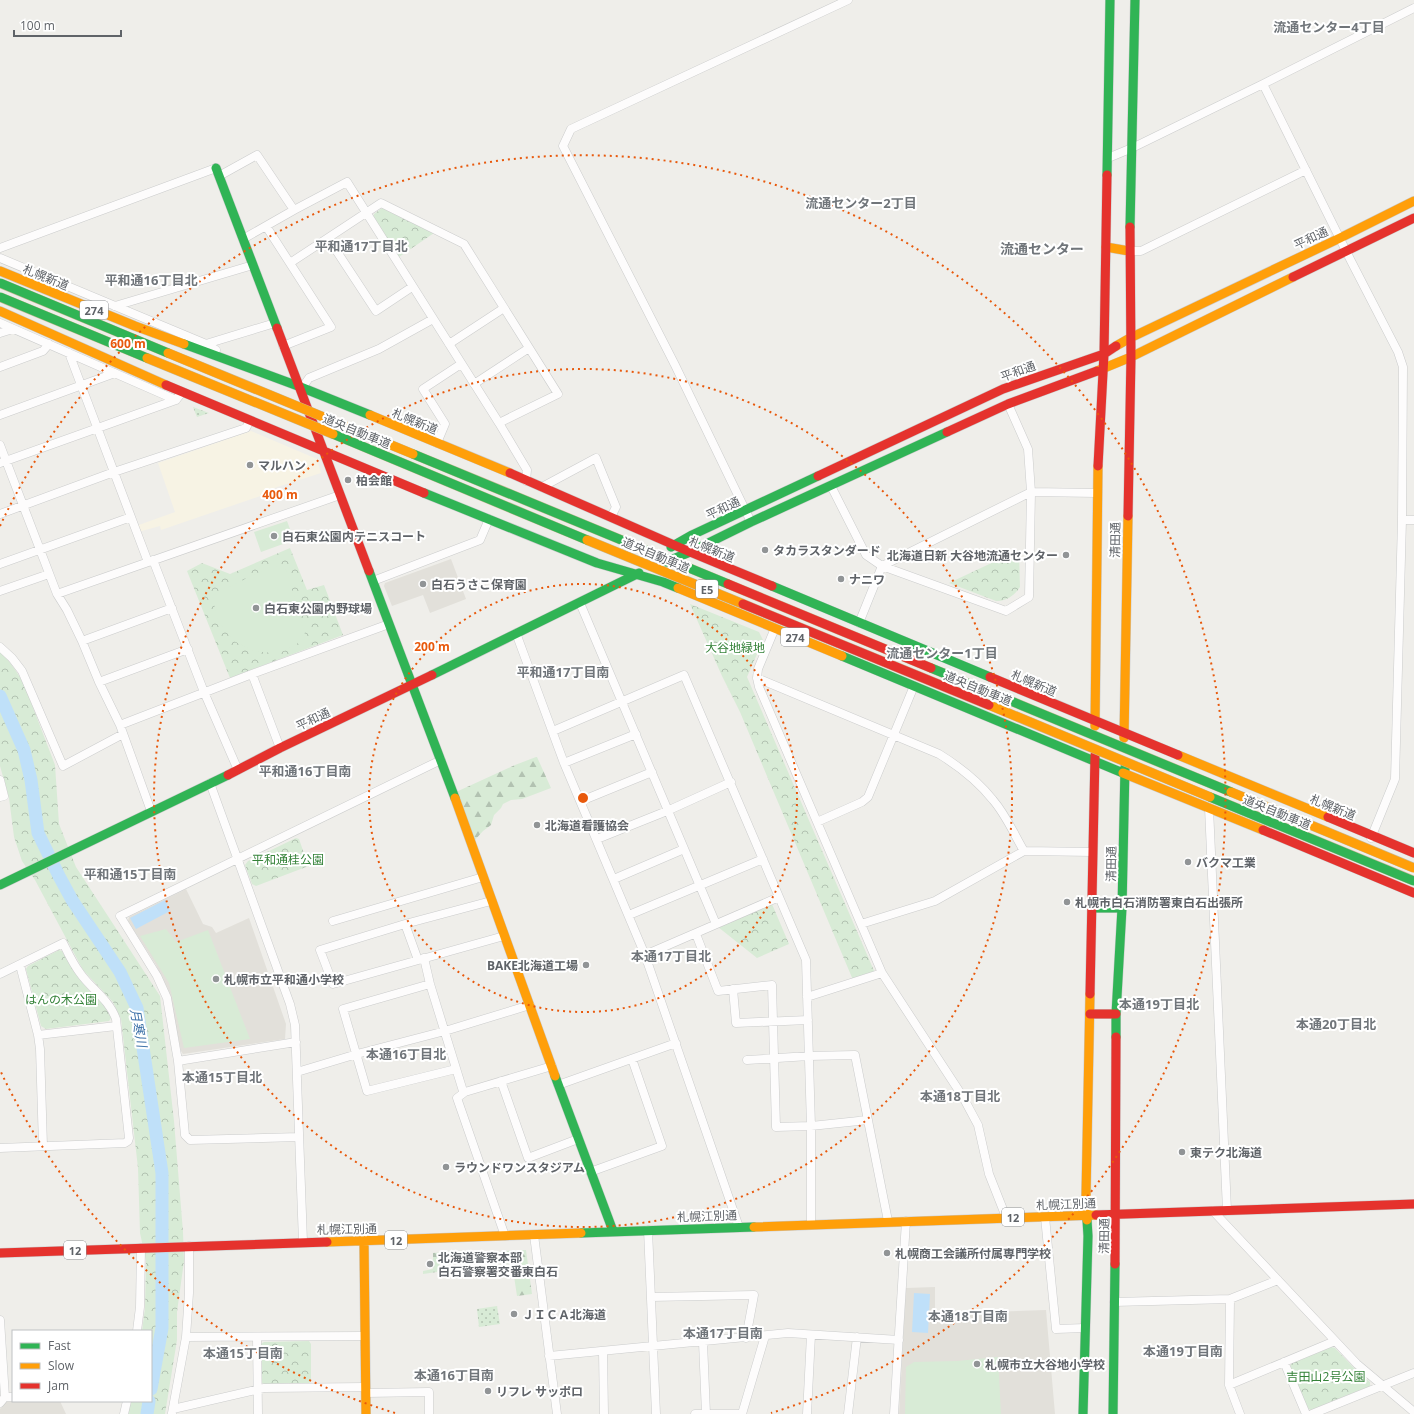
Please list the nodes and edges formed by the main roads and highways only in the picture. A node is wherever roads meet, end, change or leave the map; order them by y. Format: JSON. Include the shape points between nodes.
{"nodes":[{"id":1,"x":1110,"y":0,"type":"edge"},
{"id":2,"x":1135,"y":0,"type":"edge"},
{"id":3,"x":218,"y":172,"type":"road end"},
{"id":4,"x":1414,"y":201,"type":"edge"},
{"id":5,"x":1414,"y":218,"type":"edge"},
{"id":6,"x":1106,"y":247,"type":"junction"},
{"id":7,"x":1130,"y":250,"type":"junction"},
{"id":8,"x":0,"y":271,"type":"edge"},
{"id":9,"x":0,"y":283,"type":"edge"},
{"id":10,"x":0,"y":296,"type":"edge"},
{"id":11,"x":0,"y":311,"type":"edge"},
{"id":12,"x":1130,"y":338,"type":"junction"},
{"id":13,"x":104,"y":340,"type":"junction"},
{"id":14,"x":168,"y":353,"type":"junction"},
{"id":15,"x":1104,"y":354,"type":"junction"},
{"id":16,"x":1131,"y":357,"type":"junction"},
{"id":17,"x":1102,"y":369,"type":"junction"},
{"id":18,"x":300,"y":387,"type":"junction"},
{"id":19,"x":315,"y":403,"type":"dead end"},
{"id":20,"x":269,"y":418,"type":"dead end"},
{"id":21,"x":282,"y":424,"type":"dead end"},
{"id":22,"x":332,"y":444,"type":"dead end"},
{"id":23,"x":324,"y":450,"type":"junction"},
{"id":24,"x":673,"y":545,"type":"junction"},
{"id":25,"x":690,"y":552,"type":"junction"},
{"id":26,"x":635,"y":574,"type":"junction"},
{"id":27,"x":412,"y":685,"type":"junction"},
{"id":28,"x":1095,"y":721,"type":"junction"},
{"id":29,"x":1124,"y":732,"type":"junction"},
{"id":30,"x":1095,"y":760,"type":"junction"},
{"id":31,"x":1125,"y":773,"type":"junction"},
{"id":32,"x":1414,"y":854,"type":"edge"},
{"id":33,"x":1414,"y":868,"type":"edge"},
{"id":34,"x":1414,"y":881,"type":"edge"},
{"id":35,"x":0,"y":884,"type":"edge"},
{"id":36,"x":1414,"y":892,"type":"edge"},
{"id":37,"x":1092,"y":908,"type":"junction"},
{"id":38,"x":1122,"y":908,"type":"junction"},
{"id":39,"x":1090,"y":1014,"type":"junction"},
{"id":40,"x":1116,"y":1014,"type":"junction"},
{"id":41,"x":1414,"y":1204,"type":"edge"},
{"id":42,"x":1116,"y":1214,"type":"junction"},
{"id":43,"x":1087,"y":1215,"type":"junction"},
{"id":44,"x":613,"y":1232,"type":"junction"},
{"id":45,"x":364,"y":1241,"type":"junction"},
{"id":46,"x":0,"y":1253,"type":"edge"},
{"id":47,"x":366,"y":1414,"type":"edge"},
{"id":48,"x":1083,"y":1414,"type":"edge"},
{"id":49,"x":1113,"y":1414,"type":"edge"}],
"edges":[{"from":1,"to":6,"type":"main road","name":"清田通"},
{"from":2,"to":7,"type":"main road","name":"清田通"},
{"from":3,"to":18,"type":"main road"},
{"from":4,"to":12,"type":"main road","name":"平和通"},
{"from":5,"to":16,"type":"main road","name":"平和通"},
{"from":6,"to":7,"type":"main road"},
{"from":6,"to":15,"type":"main road","name":"清田通"},
{"from":7,"to":12,"type":"main road","name":"清田通"},
{"from":8,"to":18,"type":"main road","name":"札幌新道","number":"274","via":[[190,347]]},
{"from":9,"to":14,"type":"main road","name":"道央自動車道","number":"E5","bridge":true},
{"from":10,"to":13,"type":"main road","name":"道央自動車道","number":"E5","bridge":true},
{"from":11,"to":23,"type":"main road","number":"274","via":[[178,390]]},
{"from":12,"to":15,"type":"main road","name":"平和通"},
{"from":12,"to":16,"type":"main road","name":"清田通"},
{"from":13,"to":20,"type":"main road","bridge":true},
{"from":13,"to":34,"type":"main road","name":"道央自動車道","number":"E5","bridge":true},
{"from":14,"to":19,"type":"main road","bridge":true,"via":[[229,370]]},
{"from":14,"to":33,"type":"main road","name":"道央自動車道","number":"E5","bridge":true},
{"from":15,"to":17,"type":"main road","name":"清田通"},
{"from":15,"to":24,"type":"main road","name":"平和通","via":[[1003,389]]},
{"from":16,"to":17,"type":"main road","name":"平和通"},
{"from":16,"to":29,"type":"main road","name":"清田通"},
{"from":17,"to":25,"type":"main road","name":"平和通","via":[[1008,404]]},
{"from":17,"to":28,"type":"main road","name":"清田通","via":[[1097,493]]},
{"from":18,"to":23,"type":"main road"},
{"from":18,"to":24,"type":"main road","name":"札幌新道","number":"274","via":[[526,481],[540,491],[562,495]]},
{"from":21,"to":22,"type":"main road"},
{"from":23,"to":26,"type":"main road","number":"274","via":[[489,514],[597,563]]},
{"from":23,"to":27,"type":"main road"},
{"from":24,"to":25,"type":"main road","name":"札幌新道","number":"274"},
{"from":24,"to":26,"type":"main road","name":"平和通"},
{"from":25,"to":26,"type":"main road","name":"平和通"},
{"from":25,"to":28,"type":"main road","name":"札幌新道","number":"274"},
{"from":26,"to":27,"type":"main road","name":"平和通"},
{"from":26,"to":30,"type":"main road","number":"274","via":[[663,582]]},
{"from":27,"to":35,"type":"main road","name":"平和通"},
{"from":27,"to":44,"type":"main road"},
{"from":28,"to":29,"type":"main road","name":"札幌新道","number":"274"},
{"from":28,"to":30,"type":"main road","name":"清田通"},
{"from":29,"to":31,"type":"main road","name":"清田通"},
{"from":29,"to":32,"type":"main road","name":"札幌新道","number":"274"},
{"from":30,"to":31,"type":"main road","number":"274"},
{"from":30,"to":37,"type":"main road","name":"清田通"},
{"from":31,"to":36,"type":"main road","number":"274"},
{"from":31,"to":38,"type":"main road","name":"清田通"},
{"from":37,"to":38,"type":"main road"},
{"from":37,"to":39,"type":"main road","name":"清田通"},
{"from":38,"to":40,"type":"main road","name":"清田通"},
{"from":39,"to":40,"type":"main road"},
{"from":39,"to":43,"type":"main road","name":"清田通"},
{"from":40,"to":42,"type":"main road","name":"清田通"},
{"from":41,"to":42,"type":"main road","name":"札幌江別通","number":"12"},
{"from":42,"to":43,"type":"main road","name":"札幌江別通","number":"12"},
{"from":42,"to":49,"type":"main road","name":"清田通"},
{"from":43,"to":44,"type":"main road","name":"札幌江別通","number":"12"},
{"from":43,"to":48,"type":"main road","name":"清田通"},
{"from":44,"to":45,"type":"main road","name":"札幌江別通","number":"12"},
{"from":45,"to":46,"type":"main road","name":"札幌江別通","number":"12"},
{"from":45,"to":47,"type":"main road"}]}
